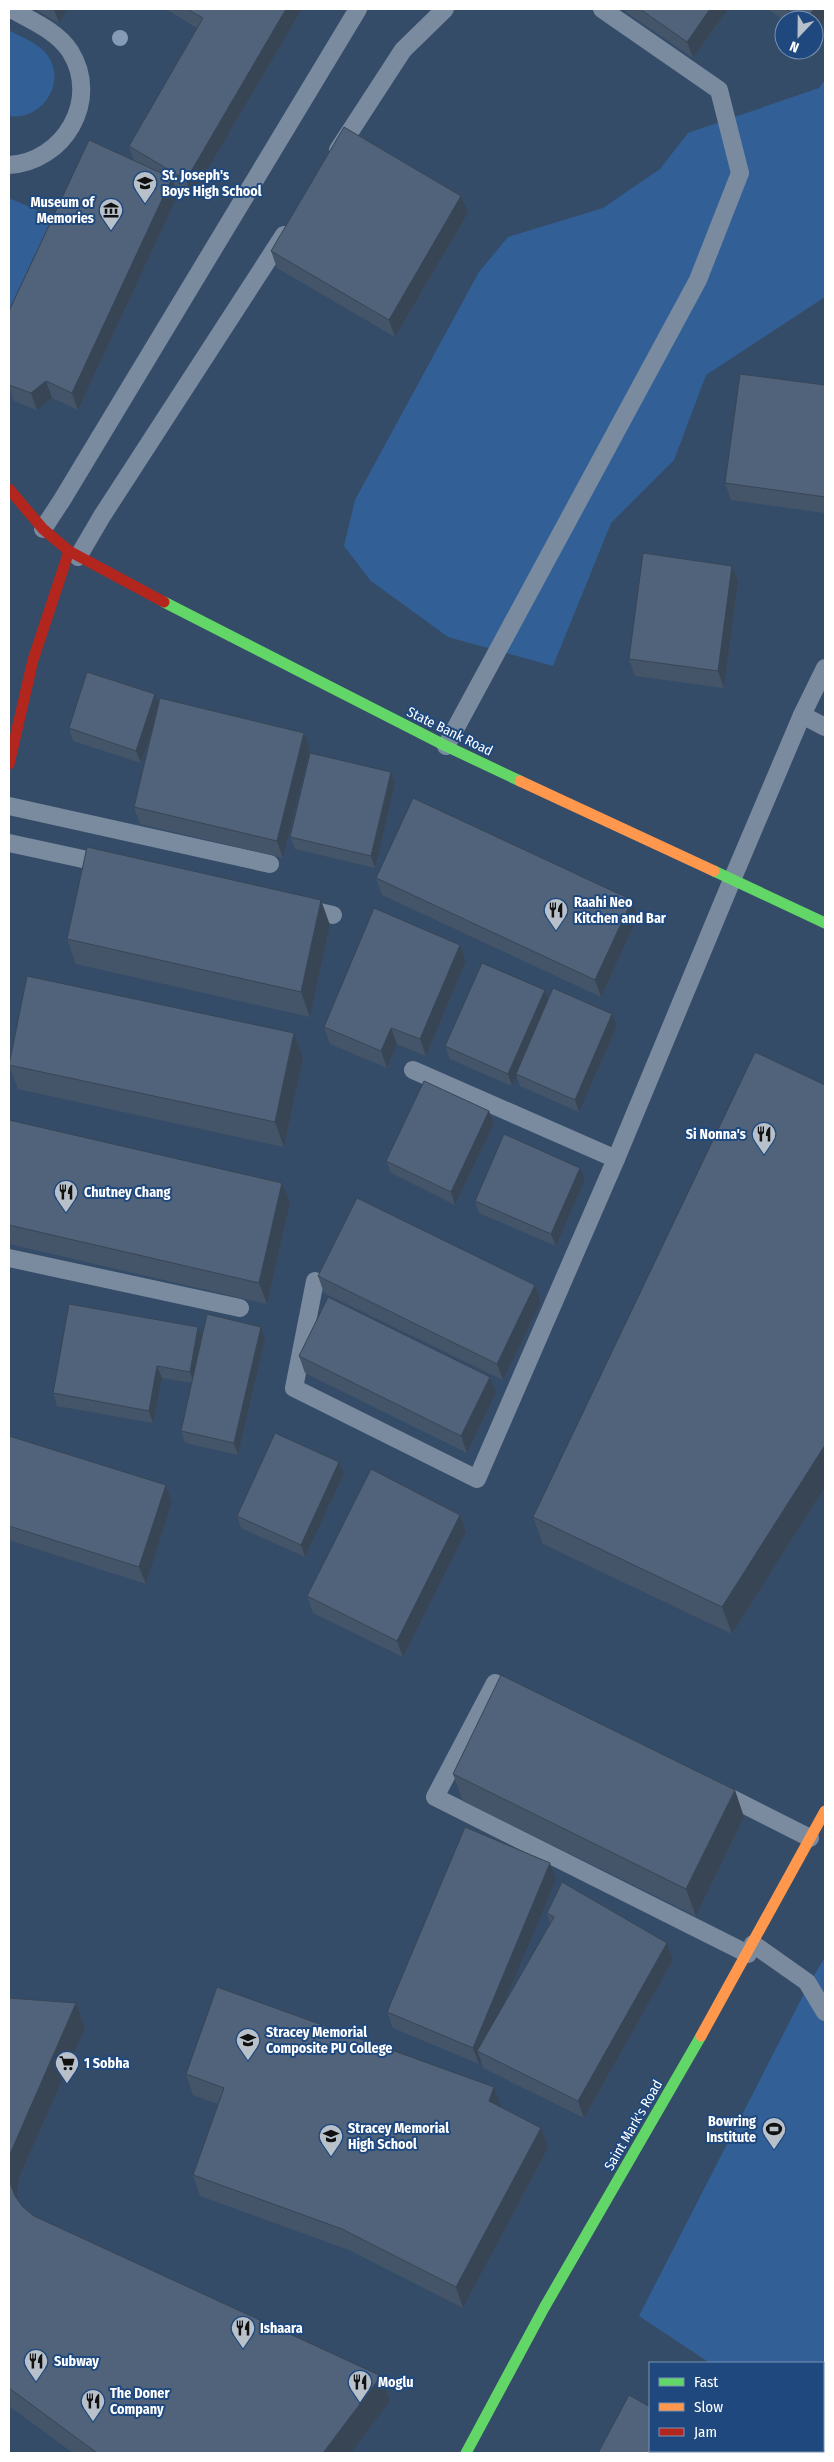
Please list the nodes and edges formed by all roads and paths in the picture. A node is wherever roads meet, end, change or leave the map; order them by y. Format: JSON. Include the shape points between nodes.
{"nodes":[{"id":1,"x":11,"y":9,"type":"edge"},
{"id":2,"x":358,"y":9,"type":"edge"},
{"id":3,"x":444,"y":9,"type":"edge"},
{"id":4,"x":602,"y":9,"type":"edge"},
{"id":5,"x":9,"y":165,"type":"edge"},
{"id":6,"x":328,"y":166,"type":"edge"},
{"id":7,"x":295,"y":216,"type":"edge"},
{"id":8,"x":9,"y":489,"type":"edge"},
{"id":9,"x":43,"y":529,"type":"junction"},
{"id":10,"x":74,"y":554,"type":"junction"},
{"id":11,"x":825,"y":668,"type":"edge"},
{"id":12,"x":802,"y":716,"type":"junction"},
{"id":13,"x":825,"y":727,"type":"edge"},
{"id":14,"x":446,"y":746,"type":"junction"},
{"id":15,"x":9,"y":764,"type":"edge"},
{"id":16,"x":9,"y":806,"type":"edge"},
{"id":17,"x":9,"y":843,"type":"edge"},
{"id":18,"x":270,"y":864,"type":"edge"},
{"id":19,"x":118,"y":867,"type":"edge"},
{"id":20,"x":732,"y":880,"type":"junction"},
{"id":21,"x":284,"y":904,"type":"edge"},
{"id":22,"x":333,"y":915,"type":"dead end"},
{"id":23,"x":825,"y":923,"type":"edge"},
{"id":24,"x":413,"y":1070,"type":"dead end"},
{"id":25,"x":616,"y":1159,"type":"junction"},
{"id":26,"x":9,"y":1258,"type":"edge"},
{"id":27,"x":314,"y":1281,"type":"dead end"},
{"id":28,"x":240,"y":1308,"type":"edge"},
{"id":29,"x":530,"y":1700,"type":"edge"},
{"id":30,"x":698,"y":1782,"type":"edge"},
{"id":31,"x":825,"y":1811,"type":"edge"},
{"id":32,"x":810,"y":1838,"type":"junction"},
{"id":33,"x":751,"y":1949,"type":"junction"},
{"id":34,"x":825,"y":2012,"type":"edge"},
{"id":35,"x":466,"y":2453,"type":"edge"}],
"edges":[{"from":1,"to":5,"type":"lane","via":[[56,35],[70,51],[82,91],[70,131],[57,147],[40,158]]},
{"from":2,"to":9,"type":"lane"},
{"from":3,"to":6,"type":"lane","via":[[403,50]]},
{"from":4,"to":14,"type":"lane","via":[[719,90],[740,173],[698,280]]},
{"from":7,"to":10,"type":"lane","via":[[102,516]]},
{"from":8,"to":9,"type":"main road","name":"State Bank Road"},
{"from":9,"to":10,"type":"main road","name":"State Bank Road"},
{"from":10,"to":14,"type":"main road","name":"State Bank Road","via":[[214,630]]},
{"from":10,"to":15,"type":"main road","via":[[33,660]]},
{"from":11,"to":12,"type":"lane"},
{"from":12,"to":13,"type":"lane"},
{"from":12,"to":20,"type":"lane"},
{"from":14,"to":20,"type":"main road","name":"State Bank Road"},
{"from":16,"to":18,"type":"lane"},
{"from":17,"to":19,"type":"lane"},
{"from":20,"to":23,"type":"main road","name":"State Bank Road"},
{"from":20,"to":25,"type":"lane"},
{"from":21,"to":22,"type":"lane"},
{"from":24,"to":25,"type":"lane"},
{"from":25,"to":27,"type":"lane","via":[[477,1479],[294,1388]]},
{"from":26,"to":28,"type":"lane"},
{"from":29,"to":33,"type":"lane","via":[[495,1683],[435,1797]]},
{"from":30,"to":32,"type":"lane"},
{"from":31,"to":32,"type":"main road","name":"Saint Mark's Road"},
{"from":32,"to":33,"type":"main road","name":"Saint Mark's Road"},
{"from":33,"to":34,"type":"lane","via":[[807,1982]]},
{"from":33,"to":35,"type":"main road","name":"Saint Mark's Road","via":[[562,2276]]}]}
